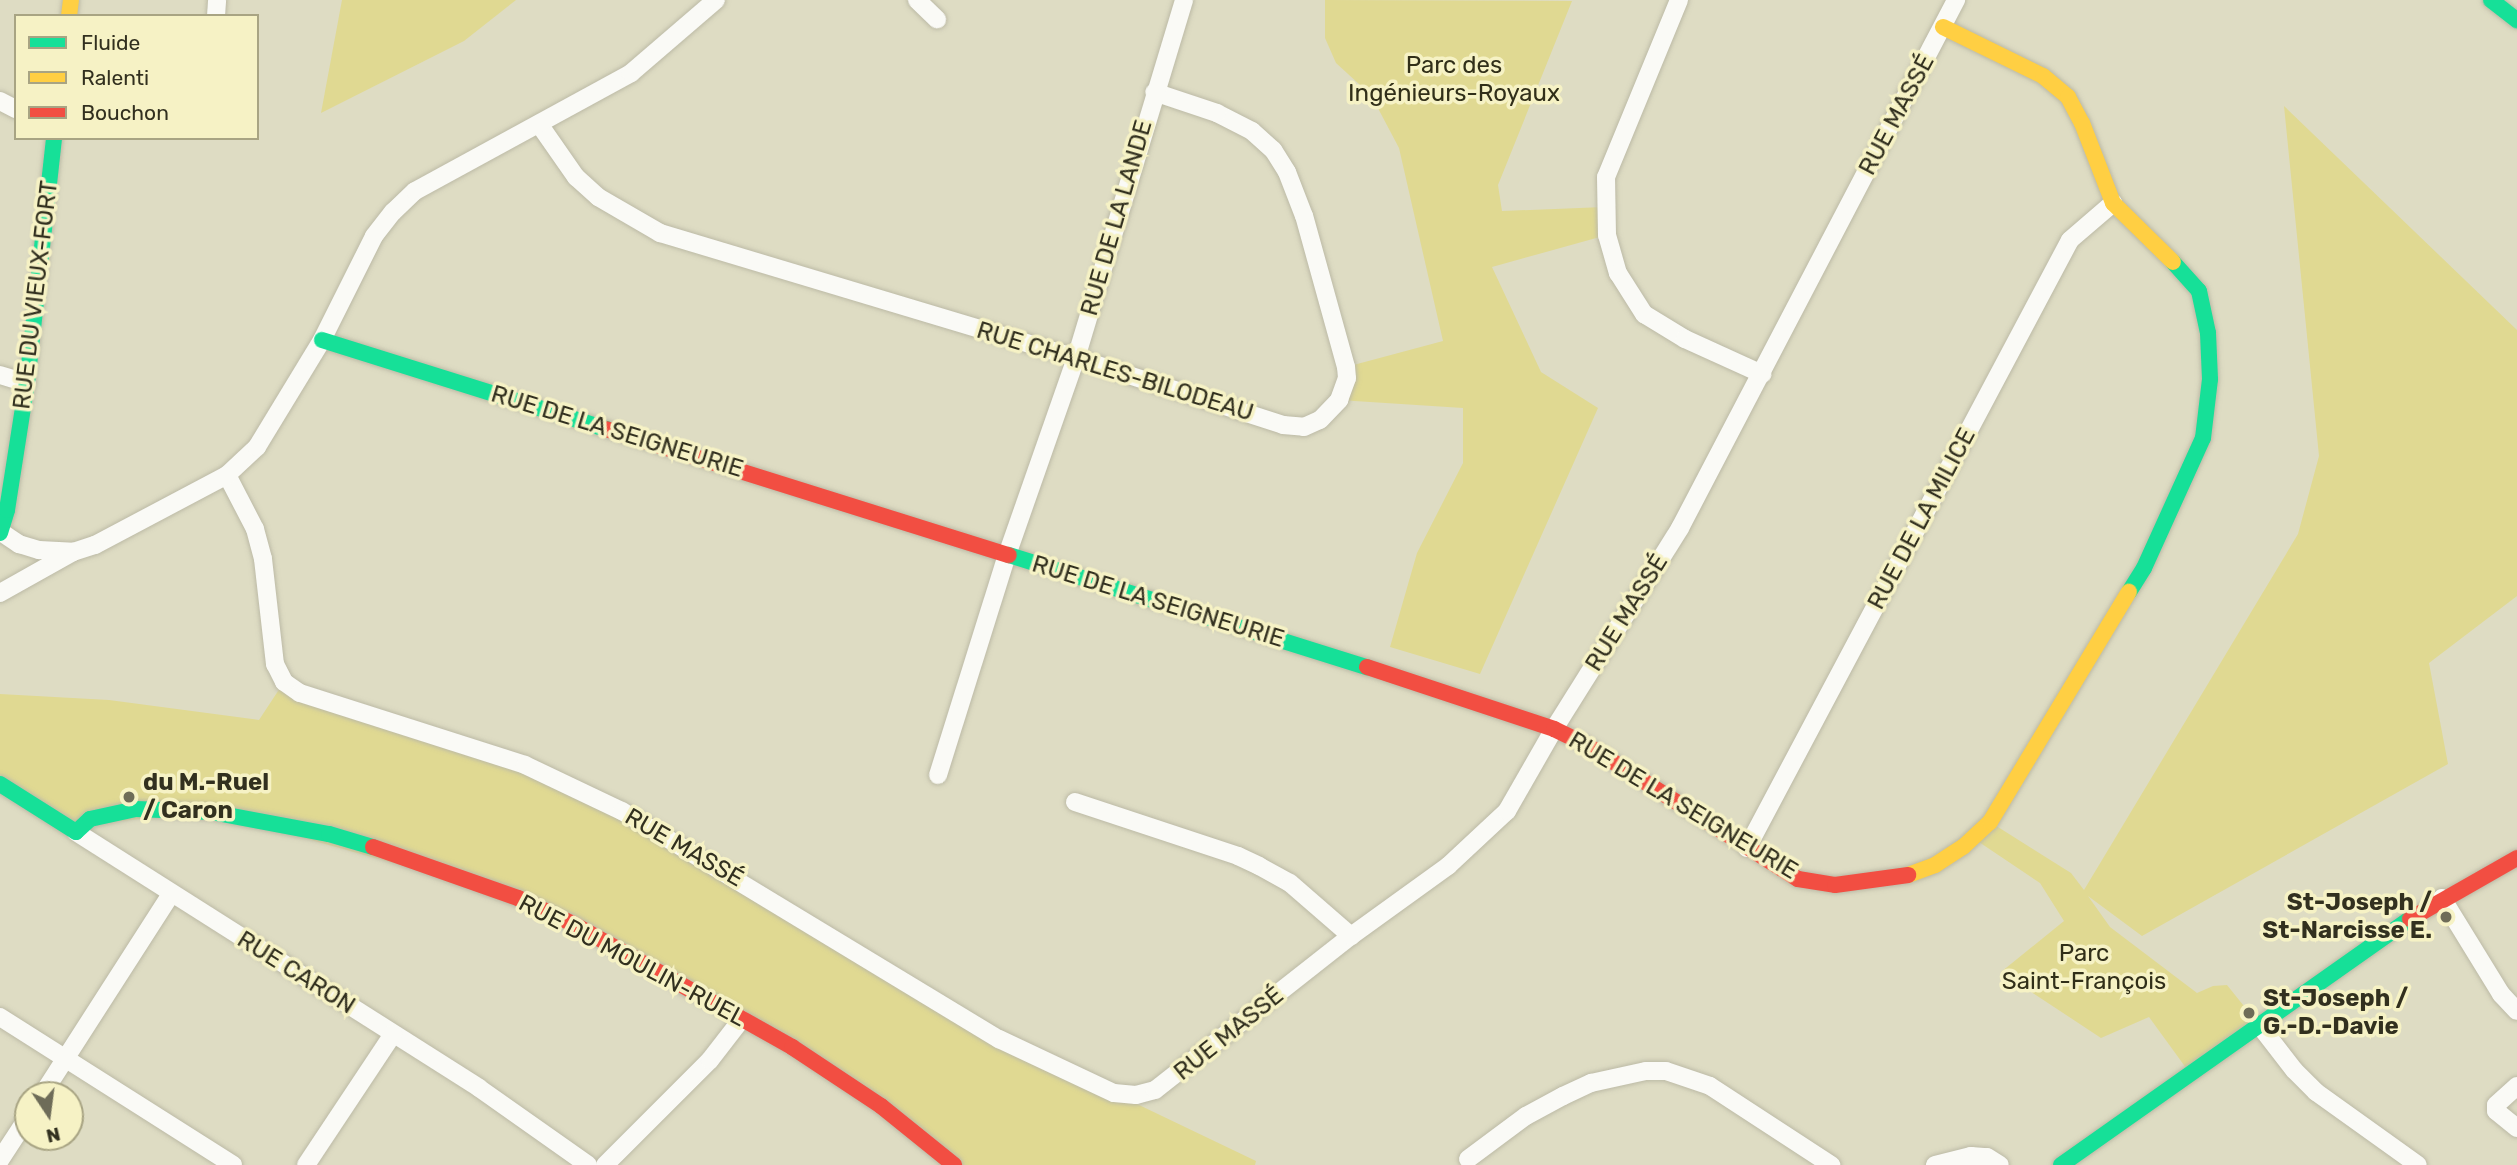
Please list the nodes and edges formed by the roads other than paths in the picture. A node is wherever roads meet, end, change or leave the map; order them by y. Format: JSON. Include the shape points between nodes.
{"nodes":[{"id":1,"x":716,"y":0,"type":"edge"},
{"id":2,"x":917,"y":0,"type":"edge"},
{"id":3,"x":1184,"y":0,"type":"edge"},
{"id":4,"x":1679,"y":0,"type":"edge"},
{"id":5,"x":1956,"y":0,"type":"edge"},
{"id":6,"x":2491,"y":0,"type":"edge"},
{"id":7,"x":937,"y":19,"type":"dead end"},
{"id":8,"x":2517,"y":20,"type":"edge"},
{"id":9,"x":1943,"y":27,"type":"junction"},
{"id":10,"x":1154,"y":92,"type":"junction"},
{"id":11,"x":539,"y":124,"type":"junction"},
{"id":12,"x":54,"y":140,"type":"edge"},
{"id":13,"x":2113,"y":203,"type":"junction"},
{"id":14,"x":322,"y":340,"type":"junction"},
{"id":15,"x":1076,"y":358,"type":"junction"},
{"id":16,"x":1762,"y":374,"type":"junction"},
{"id":17,"x":0,"y":375,"type":"edge"},
{"id":18,"x":27,"y":383,"type":"junction"},
{"id":19,"x":227,"y":475,"type":"junction"},
{"id":20,"x":0,"y":533,"type":"edge"},
{"id":21,"x":73,"y":552,"type":"junction"},
{"id":22,"x":1007,"y":555,"type":"junction"},
{"id":23,"x":0,"y":593,"type":"edge"},
{"id":24,"x":1554,"y":729,"type":"junction"},
{"id":25,"x":938,"y":775,"type":"dead end"},
{"id":26,"x":0,"y":784,"type":"edge"},
{"id":27,"x":1075,"y":802,"type":"dead end"},
{"id":28,"x":76,"y":832,"type":"junction"},
{"id":29,"x":1747,"y":848,"type":"junction"},
{"id":30,"x":2517,"y":858,"type":"edge"},
{"id":31,"x":171,"y":894,"type":"junction"},
{"id":32,"x":2442,"y":898,"type":"junction"},
{"id":33,"x":1350,"y":936,"type":"junction"},
{"id":34,"x":2517,"y":1011,"type":"edge"},
{"id":35,"x":0,"y":1017,"type":"edge"},
{"id":36,"x":741,"y":1020,"type":"junction"},
{"id":37,"x":2260,"y":1026,"type":"junction"},
{"id":38,"x":393,"y":1034,"type":"junction"},
{"id":39,"x":65,"y":1060,"type":"junction"},
{"id":40,"x":51,"y":1081,"type":"edge"},
{"id":41,"x":2517,"y":1086,"type":"edge"},
{"id":42,"x":2517,"y":1128,"type":"edge"},
{"id":43,"x":14,"y":1138,"type":"edge"},
{"id":44,"x":1468,"y":1159,"type":"dead end"},
{"id":45,"x":0,"y":1160,"type":"edge"},
{"id":46,"x":233,"y":1165,"type":"edge"},
{"id":47,"x":306,"y":1165,"type":"edge"},
{"id":48,"x":588,"y":1165,"type":"edge"},
{"id":49,"x":605,"y":1165,"type":"edge"},
{"id":50,"x":954,"y":1165,"type":"edge"},
{"id":51,"x":1831,"y":1165,"type":"edge"},
{"id":52,"x":1935,"y":1165,"type":"edge"},
{"id":53,"x":2000,"y":1165,"type":"edge"},
{"id":54,"x":2061,"y":1165,"type":"edge"},
{"id":55,"x":2418,"y":1165,"type":"edge"}],
"edges":[{"from":1,"to":11,"type":"street","via":[[631,72]]},
{"from":2,"to":7,"type":"street"},
{"from":3,"to":10,"type":"street","name":"RUE DE LA LANDE"},
{"from":4,"to":16,"type":"street","via":[[1606,177],[1607,236],[1618,272],[1644,314],[1685,339]]},
{"from":5,"to":9,"type":"street","name":"RUE MASSÉ"},
{"from":6,"to":8,"type":"street"},
{"from":9,"to":13,"type":"street","name":"RUE DE LA SEIGNEURIE","via":[[2043,76],[2068,97]]},
{"from":9,"to":16,"type":"street","name":"RUE MASSÉ"},
{"from":10,"to":15,"type":"street","name":"RUE DE LA LANDE"},
{"from":10,"to":15,"type":"street","name":"RUE CHARLES-BILODEAU","via":[[1217,113],[1252,131],[1280,161],[1304,216],[1347,378],[1331,410],[1321,421],[1304,427],[1283,425]]},
{"from":11,"to":14,"type":"street","via":[[415,191],[393,212],[374,236]]},
{"from":11,"to":15,"type":"street","name":"RUE CHARLES-BILODEAU","via":[[576,177],[598,197],[660,233]]},
{"from":12,"to":18,"type":"street","name":"RUE DU VIEUX-FORT"},
{"from":13,"to":29,"type":"street","name":"RUE DE LA MILICE","via":[[2070,240]]},
{"from":13,"to":29,"type":"street","name":"RUE DE LA SEIGNEURIE","via":[[2199,291],[2208,333],[2210,379],[2203,438],[2144,568],[1990,822],[1963,847],[1935,865],[1901,877],[1835,885],[1798,879]]},
{"from":14,"to":19,"type":"street","via":[[257,447]]},
{"from":14,"to":22,"type":"street","name":"RUE DE LA SEIGNEURIE"},
{"from":15,"to":22,"type":"street","name":"RUE DE LA LANDE"},
{"from":16,"to":24,"type":"street","name":"RUE MASSÉ","via":[[1680,528]]},
{"from":17,"to":18,"type":"street"},
{"from":18,"to":20,"type":"street","name":"RUE DU VIEUX-FORT"},
{"from":19,"to":21,"type":"street","via":[[95,545]]},
{"from":19,"to":33,"type":"street","name":"RUE MASSÉ","via":[[255,529],[264,559],[275,664],[284,682],[300,693],[525,765],[622,811],[999,1039],[1094,1085],[1136,1095],[1155,1090]]},
{"from":20,"to":21,"type":"street","via":[[39,550]]},
{"from":21,"to":23,"type":"street"},
{"from":22,"to":24,"type":"street","name":"RUE DE LA SEIGNEURIE"},
{"from":22,"to":25,"type":"street","name":"RUE DE LA LANDE"},
{"from":24,"to":29,"type":"street","name":"RUE DE LA SEIGNEURIE","via":[[1585,744]]},
{"from":24,"to":33,"type":"street","name":"RUE MASSÉ","via":[[1507,811],[1448,866]]},
{"from":26,"to":28,"type":"street","name":"RUE CARON"},
{"from":27,"to":33,"type":"street","via":[[1248,861],[1290,883]]},
{"from":28,"to":31,"type":"street","name":"RUE CARON"},
{"from":28,"to":36,"type":"street","name":"RUE DU MOULIN-RUEL","via":[[90,819],[136,809],[211,812],[392,852],[518,898],[573,924]]},
{"from":30,"to":32,"type":"street"},
{"from":31,"to":38,"type":"street","name":"RUE CARON"},
{"from":31,"to":39,"type":"street"},
{"from":32,"to":34,"type":"street","via":[[2501,994]]},
{"from":32,"to":37,"type":"street","via":[[2323,977]]},
{"from":35,"to":39,"type":"street"},
{"from":36,"to":49,"type":"street","via":[[710,1060]]},
{"from":36,"to":50,"type":"street","name":"RUE DU MOULIN-RUEL","via":[[792,1047],[881,1106]]},
{"from":37,"to":54,"type":"street"},
{"from":37,"to":55,"type":"street","via":[[2316,1091]]},
{"from":38,"to":47,"type":"street"},
{"from":38,"to":48,"type":"street","name":"RUE CARON"},
{"from":39,"to":40,"type":"street"},
{"from":39,"to":46,"type":"street"},
{"from":41,"to":42,"type":"street","via":[[2496,1105],[2496,1111]]},
{"from":43,"to":45,"type":"street"},
{"from":44,"to":51,"type":"street","via":[[1526,1116],[1591,1083],[1666,1071],[1710,1086]]},
{"from":52,"to":53,"type":"street","via":[[1971,1156],[1987,1157]]}]}
